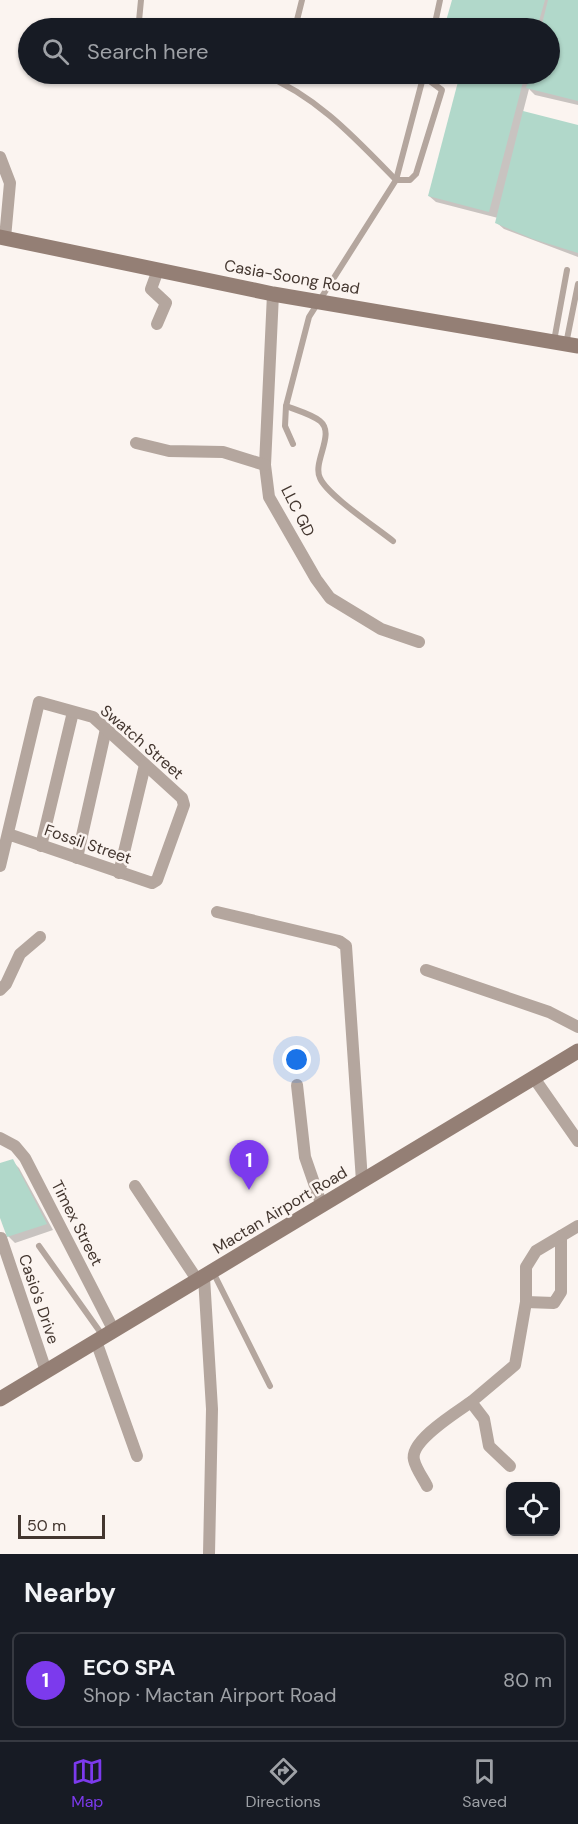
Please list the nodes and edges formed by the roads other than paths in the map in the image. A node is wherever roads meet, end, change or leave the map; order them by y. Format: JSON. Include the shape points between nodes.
{"nodes":[{"id":1,"x":141,"y":0,"type":"edge"},
{"id":2,"x":302,"y":0,"type":"edge"},
{"id":3,"x":440,"y":0,"type":"edge"},
{"id":4,"x":139,"y":18,"type":"edge"},
{"id":5,"x":298,"y":18,"type":"edge"},
{"id":6,"x":436,"y":18,"type":"edge"},
{"id":7,"x":286,"y":84,"type":"edge"},
{"id":8,"x":421,"y":84,"type":"edge"},
{"id":9,"x":434,"y":84,"type":"edge"},
{"id":10,"x":0,"y":157,"type":"edge"},
{"id":11,"x":396,"y":180,"type":"junction"},
{"id":12,"x":2,"y":237,"type":"edge"},
{"id":13,"x":158,"y":270,"type":"junction"},
{"id":14,"x":567,"y":270,"type":"dead end"},
{"id":15,"x":578,"y":284,"type":"edge"},
{"id":16,"x":273,"y":294,"type":"junction"},
{"id":17,"x":318,"y":301,"type":"junction"},
{"id":18,"x":157,"y":324,"type":"dead end"},
{"id":19,"x":566,"y":344,"type":"edge"},
{"id":20,"x":286,"y":406,"type":"junction"},
{"id":21,"x":136,"y":444,"type":"dead end"},
{"id":22,"x":292,"y":444,"type":"dead end"},
{"id":23,"x":264,"y":465,"type":"junction"},
{"id":24,"x":393,"y":541,"type":"dead end"},
{"id":25,"x":419,"y":642,"type":"dead end"},
{"id":26,"x":73,"y":712,"type":"junction"},
{"id":27,"x":106,"y":729,"type":"junction"},
{"id":28,"x":145,"y":765,"type":"junction"},
{"id":29,"x":8,"y":834,"type":"junction"},
{"id":30,"x":42,"y":846,"type":"junction"},
{"id":31,"x":77,"y":858,"type":"junction"},
{"id":32,"x":0,"y":866,"type":"edge"},
{"id":33,"x":119,"y":873,"type":"junction"},
{"id":34,"x":158,"y":880,"type":"joint"},
{"id":35,"x":217,"y":912,"type":"dead end"},
{"id":36,"x":40,"y":937,"type":"dead end"},
{"id":37,"x":426,"y":970,"type":"dead end"},
{"id":38,"x":0,"y":990,"type":"edge"},
{"id":39,"x":578,"y":1027,"type":"edge"},
{"id":40,"x":578,"y":1052,"type":"edge"},
{"id":41,"x":534,"y":1078,"type":"junction"},
{"id":42,"x":297,"y":1085,"type":"dead end"},
{"id":43,"x":0,"y":1138,"type":"edge"},
{"id":44,"x":578,"y":1141,"type":"edge"},
{"id":45,"x":362,"y":1181,"type":"junction"},
{"id":46,"x":135,"y":1186,"type":"dead end"},
{"id":47,"x":322,"y":1206,"type":"junction"},
{"id":48,"x":578,"y":1226,"type":"edge"},
{"id":49,"x":561,"y":1236,"type":"junction"},
{"id":50,"x":1,"y":1238,"type":"edge"},
{"id":51,"x":39,"y":1246,"type":"dead end"},
{"id":52,"x":205,"y":1276,"type":"junction"},
{"id":53,"x":526,"y":1302,"type":"junction"},
{"id":54,"x":105,"y":1337,"type":"junction"},
{"id":55,"x":46,"y":1371,"type":"junction"},
{"id":56,"x":270,"y":1386,"type":"dead end"},
{"id":57,"x":0,"y":1399,"type":"edge"},
{"id":58,"x":471,"y":1401,"type":"junction"},
{"id":59,"x":137,"y":1455,"type":"dead end"},
{"id":60,"x":510,"y":1466,"type":"dead end"},
{"id":61,"x":427,"y":1486,"type":"dead end"},
{"id":62,"x":209,"y":1554,"type":"edge"}],
"edges":[{"from":1,"to":4,"type":"lane"},
{"from":2,"to":5,"type":"lane"},
{"from":3,"to":6,"type":"lane"},
{"from":7,"to":11,"type":"lane","via":[[340,122]]},
{"from":8,"to":11,"type":"lane"},
{"from":9,"to":11,"type":"lane","via":[[442,90],[416,174],[410,180]]},
{"from":10,"to":12,"type":"street","via":[[10,183]]},
{"from":11,"to":17,"type":"lane"},
{"from":12,"to":13,"type":"main road","name":"Casia-Soong Road"},
{"from":13,"to":16,"type":"main road","name":"Casia-Soong Road"},
{"from":13,"to":18,"type":"street","via":[[151,289],[166,303]]},
{"from":14,"to":19,"type":"lane"},
{"from":15,"to":19,"type":"lane"},
{"from":16,"to":17,"type":"main road","name":"Casia-Soong Road"},
{"from":16,"to":23,"type":"street","name":"LLC GD"},
{"from":17,"to":19,"type":"main road","name":"Casia-Soong Road"},
{"from":17,"to":20,"type":"lane","via":[[309,317]]},
{"from":20,"to":22,"type":"lane","via":[[285,426]]},
{"from":20,"to":24,"type":"lane","via":[[324,427],[317,468],[326,489]]},
{"from":21,"to":23,"type":"street","via":[[169,451],[223,452]]},
{"from":23,"to":25,"type":"street","name":"LLC GD","via":[[269,497],[330,598],[381,628]]},
{"from":26,"to":27,"type":"street","name":"Swatch Street","via":[[93,717]]},
{"from":26,"to":29,"type":"street","name":"Swatch Street","via":[[39,702]]},
{"from":26,"to":30,"type":"street"},
{"from":27,"to":28,"type":"street","name":"Swatch Street"},
{"from":27,"to":31,"type":"street"},
{"from":28,"to":33,"type":"street"},
{"from":28,"to":34,"type":"street","name":"Swatch Street","via":[[184,804]]},
{"from":29,"to":30,"type":"street","name":"Fossil Street"},
{"from":29,"to":32,"type":"street"},
{"from":30,"to":31,"type":"street","name":"Fossil Street"},
{"from":31,"to":33,"type":"street","name":"Fossil Street"},
{"from":33,"to":34,"type":"street","name":"Fossil Street","via":[[152,883]]},
{"from":35,"to":45,"type":"street","via":[[339,941],[346,946]]},
{"from":36,"to":38,"type":"street","via":[[20,954]]},
{"from":37,"to":39,"type":"street","via":[[549,1012]]},
{"from":40,"to":41,"type":"main road","name":"Mactan Airport Road"},
{"from":41,"to":44,"type":"street"},
{"from":41,"to":45,"type":"main road","name":"Mactan Airport Road"},
{"from":42,"to":47,"type":"street","via":[[305,1157]]},
{"from":43,"to":54,"type":"street","name":"Timex Street","via":[[15,1146],[25,1158]]},
{"from":45,"to":47,"type":"main road","name":"Mactan Airport Road"},
{"from":46,"to":52,"type":"street"},
{"from":47,"to":52,"type":"main road","name":"Mactan Airport Road"},
{"from":48,"to":49,"type":"street"},
{"from":49,"to":53,"type":"street","via":[[529,1260],[524,1287]]},
{"from":49,"to":53,"type":"street","via":[[558,1299],[554,1303]]},
{"from":50,"to":55,"type":"street","name":"Casio's Drive"},
{"from":51,"to":54,"type":"lane"},
{"from":52,"to":54,"type":"main road","name":"Mactan Airport Road"},
{"from":52,"to":56,"type":"lane"},
{"from":52,"to":62,"type":"street","via":[[212,1409]]},
{"from":53,"to":58,"type":"street","via":[[515,1365]]},
{"from":54,"to":55,"type":"main road","name":"Mactan Airport Road"},
{"from":54,"to":59,"type":"street","name":"Timex Street"},
{"from":55,"to":57,"type":"main road","name":"Mactan Airport Road"},
{"from":58,"to":60,"type":"street","via":[[484,1419],[489,1446]]},
{"from":58,"to":61,"type":"street","via":[[415,1448],[413,1459]]}]}
